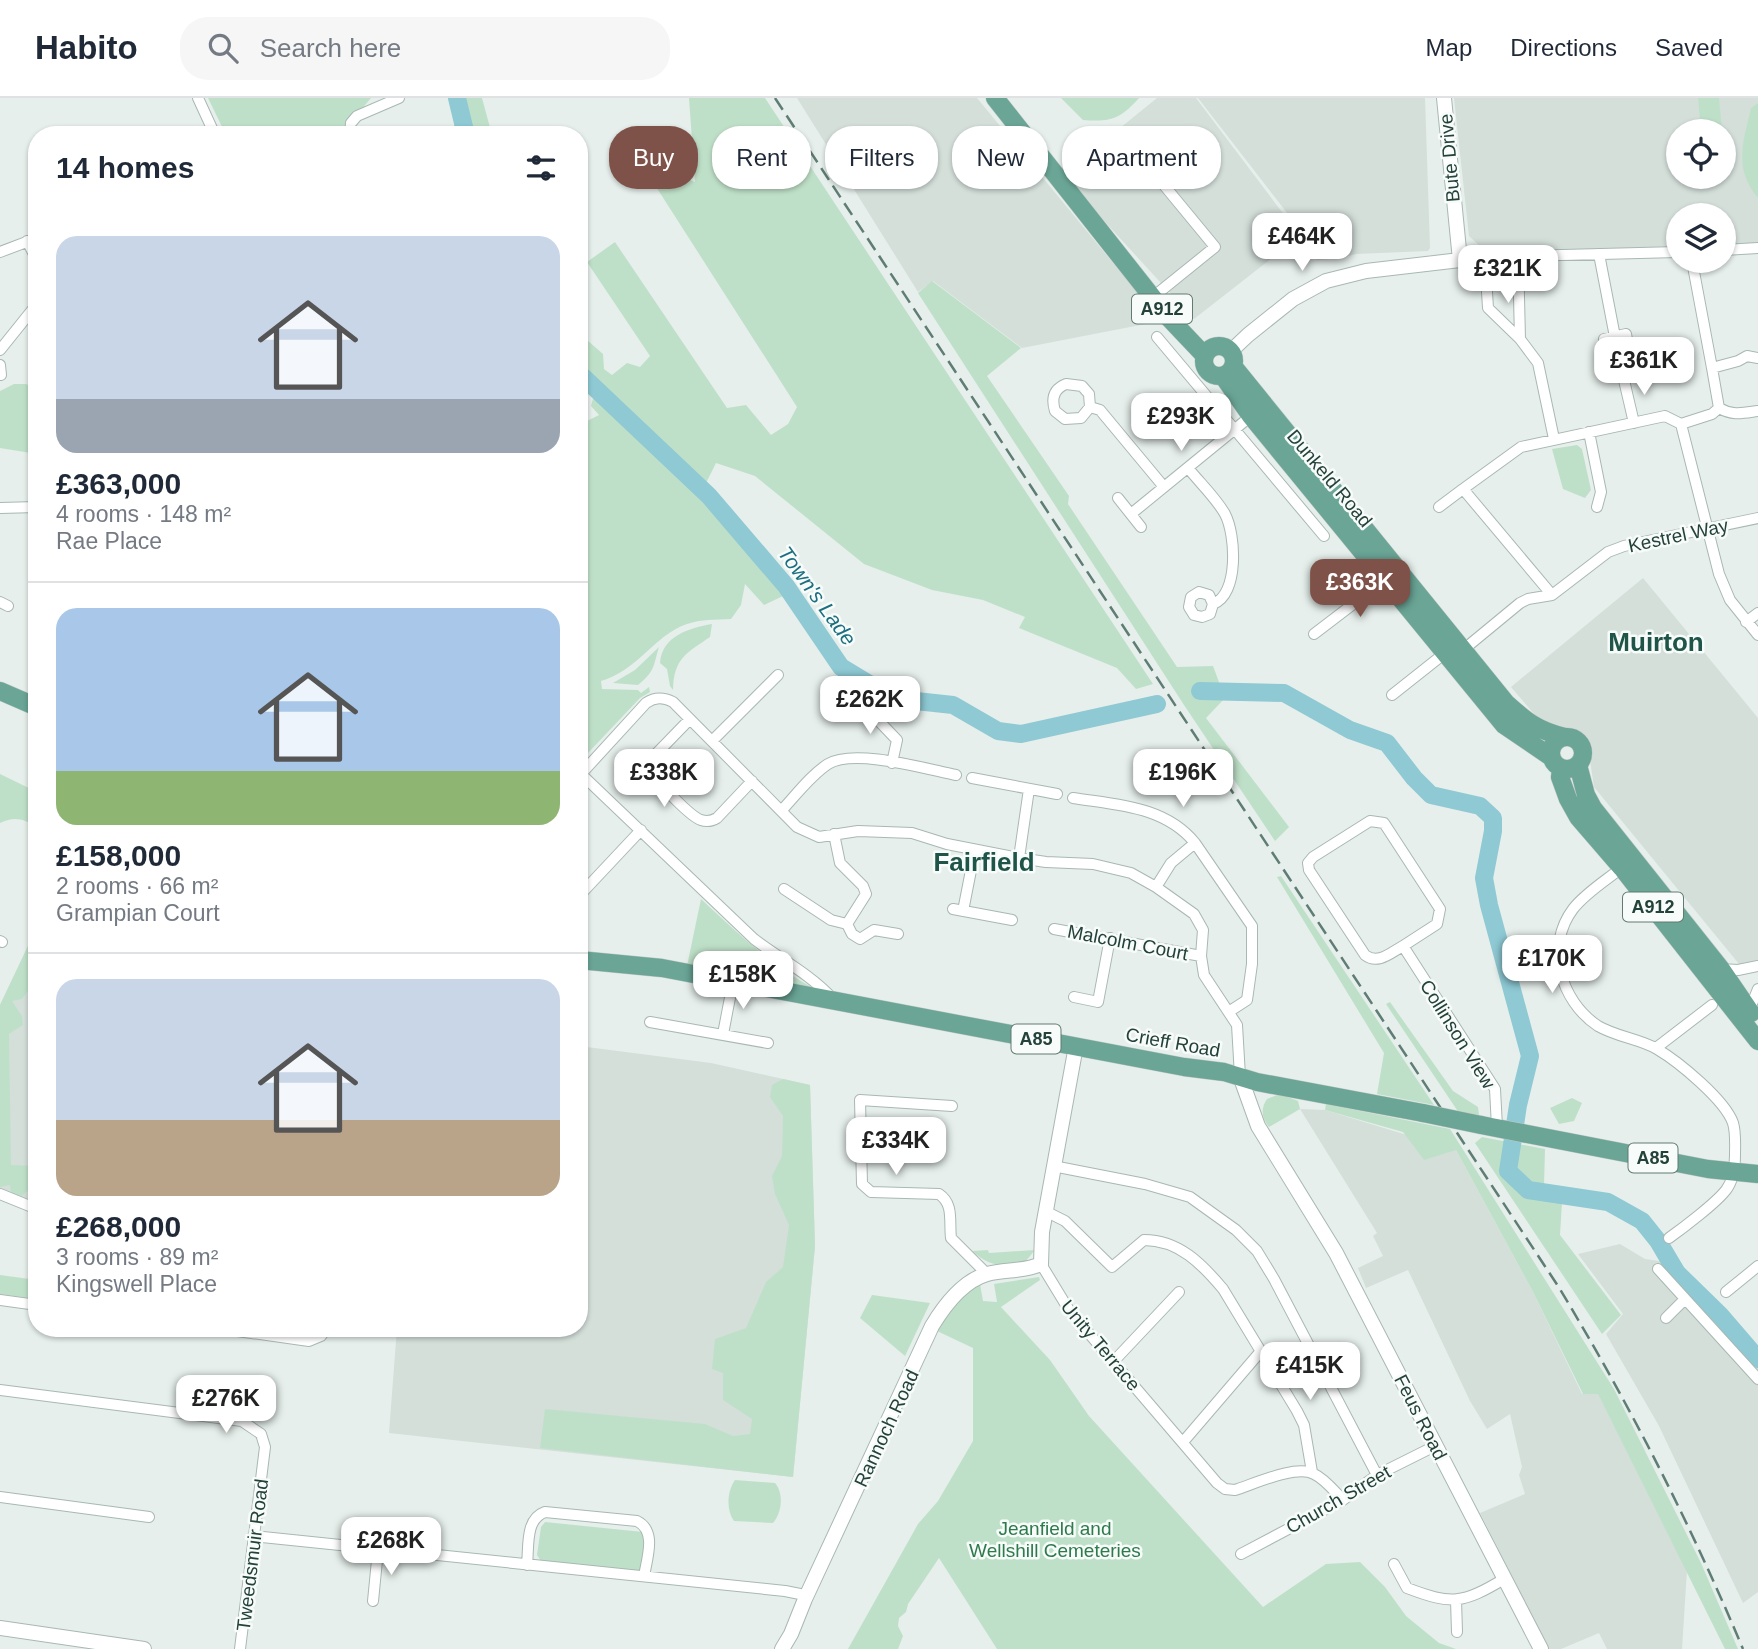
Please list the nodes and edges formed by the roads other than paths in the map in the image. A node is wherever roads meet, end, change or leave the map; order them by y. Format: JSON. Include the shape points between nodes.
{"nodes":[{"id":1,"x":198,"y":98,"type":"edge"},
{"id":2,"x":400,"y":98,"type":"edge"},
{"id":3,"x":996,"y":98,"type":"edge"},
{"id":4,"x":1444,"y":98,"type":"edge"},
{"id":5,"x":211,"y":126,"type":"edge"},
{"id":6,"x":351,"y":126,"type":"edge"},
{"id":7,"x":1061,"y":183,"type":"junction"},
{"id":8,"x":28,"y":241,"type":"edge"},
{"id":9,"x":1758,"y":248,"type":"edge"},
{"id":10,"x":1736,"y":249,"type":"edge"},
{"id":11,"x":0,"y":252,"type":"edge"},
{"id":12,"x":1666,"y":252,"type":"edge"},
{"id":13,"x":1599,"y":254,"type":"junction"},
{"id":14,"x":1518,"y":256,"type":"junction"},
{"id":15,"x":1124,"y":258,"type":"junction"},
{"id":16,"x":1460,"y":260,"type":"junction"},
{"id":17,"x":1694,"y":273,"type":"edge"},
{"id":18,"x":1486,"y":276,"type":"dead end"},
{"id":19,"x":1158,"y":293,"type":"junction"},
{"id":20,"x":28,"y":315,"type":"edge"},
{"id":21,"x":1157,"y":337,"type":"dead end"},
{"id":22,"x":1615,"y":337,"type":"junction"},
{"id":23,"x":1520,"y":339,"type":"junction"},
{"id":24,"x":0,"y":350,"type":"edge"},
{"id":25,"x":1758,"y":358,"type":"edge"},
{"id":26,"x":1221,"y":360,"type":"junction"},
{"id":27,"x":1620,"y":363,"type":"junction"},
{"id":28,"x":1712,"y":368,"type":"junction"},
{"id":29,"x":1090,"y":407,"type":"dead end"},
{"id":30,"x":1719,"y":408,"type":"junction"},
{"id":31,"x":1758,"y":411,"type":"edge"},
{"id":32,"x":1251,"y":416,"type":"junction"},
{"id":33,"x":1634,"y":423,"type":"junction"},
{"id":34,"x":1681,"y":424,"type":"junction"},
{"id":35,"x":1234,"y":430,"type":"junction"},
{"id":36,"x":1589,"y":432,"type":"junction"},
{"id":37,"x":1554,"y":439,"type":"junction"},
{"id":38,"x":1188,"y":468,"type":"junction"},
{"id":39,"x":1164,"y":487,"type":"junction"},
{"id":40,"x":1463,"y":489,"type":"junction"},
{"id":41,"x":1118,"y":498,"type":"dead end"},
{"id":42,"x":1321,"y":500,"type":"junction"},
{"id":43,"x":28,"y":507,"type":"edge"},
{"id":44,"x":1597,"y":507,"type":"dead end"},
{"id":45,"x":0,"y":508,"type":"edge"},
{"id":46,"x":1439,"y":508,"type":"dead end"},
{"id":47,"x":1304,"y":512,"type":"junction"},
{"id":48,"x":1131,"y":514,"type":"junction"},
{"id":49,"x":1758,"y":518,"type":"edge"},
{"id":50,"x":1141,"y":527,"type":"dead end"},
{"id":51,"x":1707,"y":529,"type":"junction"},
{"id":52,"x":1324,"y":536,"type":"dead end"},
{"id":53,"x":1386,"y":579,"type":"junction"},
{"id":54,"x":1552,"y":594,"type":"junction"},
{"id":55,"x":1213,"y":604,"type":"dead end"},
{"id":56,"x":1758,"y":613,"type":"edge"},
{"id":57,"x":1745,"y":622,"type":"junction"},
{"id":58,"x":1314,"y":634,"type":"dead end"},
{"id":59,"x":1758,"y":635,"type":"edge"},
{"id":60,"x":1463,"y":650,"type":"junction"},
{"id":61,"x":1445,"y":653,"type":"junction"},
{"id":62,"x":778,"y":675,"type":"dead end"},
{"id":63,"x":0,"y":691,"type":"edge"},
{"id":64,"x":1392,"y":695,"type":"dead end"},
{"id":65,"x":28,"y":703,"type":"edge"},
{"id":66,"x":839,"y":712,"type":"dead end"},
{"id":67,"x":690,"y":719,"type":"junction"},
{"id":68,"x":1565,"y":737,"type":"junction"},
{"id":69,"x":712,"y":741,"type":"junction"},
{"id":70,"x":892,"y":763,"type":"junction"},
{"id":71,"x":1564,"y":764,"type":"junction"},
{"id":72,"x":588,"y":765,"type":"edge"},
{"id":73,"x":956,"y":775,"type":"dead end"},
{"id":74,"x":972,"y":778,"type":"dead end"},
{"id":75,"x":588,"y":780,"type":"edge"},
{"id":76,"x":752,"y":781,"type":"junction"},
{"id":77,"x":1029,"y":789,"type":"junction"},
{"id":78,"x":1057,"y":794,"type":"dead end"},
{"id":79,"x":1073,"y":797,"type":"dead end"},
{"id":80,"x":782,"y":810,"type":"junction"},
{"id":81,"x":641,"y":830,"type":"junction"},
{"id":82,"x":834,"y":834,"type":"junction"},
{"id":83,"x":1195,"y":843,"type":"junction"},
{"id":84,"x":975,"y":850,"type":"junction"},
{"id":85,"x":1019,"y":858,"type":"junction"},
{"id":86,"x":1628,"y":863,"type":"junction"},
{"id":87,"x":588,"y":886,"type":"edge"},
{"id":88,"x":1156,"y":887,"type":"junction"},
{"id":89,"x":783,"y":889,"type":"dead end"},
{"id":90,"x":1012,"y":920,"type":"dead end"},
{"id":91,"x":847,"y":924,"type":"junction"},
{"id":92,"x":1054,"y":929,"type":"dead end"},
{"id":93,"x":898,"y":934,"type":"dead end"},
{"id":94,"x":1110,"y":938,"type":"junction"},
{"id":95,"x":1403,"y":946,"type":"junction"},
{"id":96,"x":1201,"y":956,"type":"junction"},
{"id":97,"x":588,"y":961,"type":"edge"},
{"id":98,"x":1758,"y":966,"type":"edge"},
{"id":99,"x":1721,"y":969,"type":"junction"},
{"id":100,"x":733,"y":982,"type":"junction"},
{"id":101,"x":1758,"y":989,"type":"edge"},
{"id":102,"x":1074,"y":997,"type":"dead end"},
{"id":103,"x":832,"y":998,"type":"junction"},
{"id":104,"x":1712,"y":1005,"type":"dead end"},
{"id":105,"x":1230,"y":1011,"type":"junction"},
{"id":106,"x":1754,"y":1017,"type":"edge"},
{"id":107,"x":650,"y":1021,"type":"dead end"},
{"id":108,"x":723,"y":1034,"type":"junction"},
{"id":109,"x":1758,"y":1041,"type":"edge"},
{"id":110,"x":768,"y":1043,"type":"dead end"},
{"id":111,"x":1076,"y":1046,"type":"junction"},
{"id":112,"x":1656,"y":1048,"type":"junction"},
{"id":113,"x":1240,"y":1076,"type":"junction"},
{"id":114,"x":952,"y":1106,"type":"dead end"},
{"id":115,"x":1496,"y":1128,"type":"junction"},
{"id":116,"x":1053,"y":1166,"type":"junction"},
{"id":117,"x":1734,"y":1172,"type":"junction"},
{"id":118,"x":1758,"y":1174,"type":"edge"},
{"id":119,"x":0,"y":1194,"type":"edge"},
{"id":120,"x":28,"y":1205,"type":"edge"},
{"id":121,"x":1047,"y":1212,"type":"junction"},
{"id":122,"x":1668,"y":1238,"type":"dead end"},
{"id":123,"x":1041,"y":1264,"type":"junction"},
{"id":124,"x":1758,"y":1266,"type":"edge"},
{"id":125,"x":1658,"y":1269,"type":"dead end"},
{"id":126,"x":987,"y":1274,"type":"junction"},
{"id":127,"x":1180,"y":1292,"type":"dead end"},
{"id":128,"x":1726,"y":1292,"type":"dead end"},
{"id":129,"x":1685,"y":1299,"type":"junction"},
{"id":130,"x":0,"y":1300,"type":"edge"},
{"id":131,"x":28,"y":1304,"type":"edge"},
{"id":132,"x":1666,"y":1318,"type":"dead end"},
{"id":133,"x":280,"y":1337,"type":"edge"},
{"id":134,"x":319,"y":1337,"type":"edge"},
{"id":135,"x":1261,"y":1351,"type":"junction"},
{"id":136,"x":1113,"y":1362,"type":"junction"},
{"id":137,"x":1758,"y":1378,"type":"edge"},
{"id":138,"x":0,"y":1390,"type":"edge"},
{"id":139,"x":1183,"y":1442,"type":"junction"},
{"id":140,"x":1436,"y":1446,"type":"junction"},
{"id":141,"x":1312,"y":1472,"type":"junction"},
{"id":142,"x":1377,"y":1475,"type":"junction"},
{"id":143,"x":0,"y":1497,"type":"edge"},
{"id":144,"x":1343,"y":1500,"type":"junction"},
{"id":145,"x":149,"y":1517,"type":"dead end"},
{"id":146,"x":253,"y":1536,"type":"junction"},
{"id":147,"x":378,"y":1550,"type":"junction"},
{"id":148,"x":1241,"y":1554,"type":"dead end"},
{"id":149,"x":1394,"y":1564,"type":"dead end"},
{"id":150,"x":527,"y":1565,"type":"junction"},
{"id":151,"x":645,"y":1576,"type":"junction"},
{"id":152,"x":1504,"y":1579,"type":"junction"},
{"id":153,"x":806,"y":1599,"type":"junction"},
{"id":154,"x":1456,"y":1600,"type":"junction"},
{"id":155,"x":373,"y":1601,"type":"dead end"},
{"id":156,"x":0,"y":1628,"type":"edge"},
{"id":157,"x":1457,"y":1632,"type":"dead end"},
{"id":158,"x":144,"y":1649,"type":"edge"},
{"id":159,"x":240,"y":1649,"type":"edge"},
{"id":160,"x":782,"y":1649,"type":"edge"},
{"id":161,"x":1541,"y":1649,"type":"edge"}],
"edges":[{"from":1,"to":5,"type":"street"},
{"from":2,"to":6,"type":"street","via":[[357,116]]},
{"from":3,"to":7,"type":"main road","name":"Dunkeld Road","number":"A912"},
{"from":4,"to":16,"type":"street","name":"Bute Drive"},
{"from":7,"to":15,"type":"main road","name":"Dunkeld Road","number":"A912"},
{"from":7,"to":19,"type":"street","via":[[1120,139],[1149,167],[1215,247]]},
{"from":8,"to":11,"type":"street"},
{"from":9,"to":10,"type":"street"},
{"from":12,"to":13,"type":"street"},
{"from":13,"to":14,"type":"street"},
{"from":13,"to":22,"type":"street"},
{"from":14,"to":16,"type":"street"},
{"from":14,"to":23,"type":"street"},
{"from":15,"to":19,"type":"main road","name":"Dunkeld Road","number":"A912"},
{"from":15,"to":26,"type":"main road","name":"Dunkeld Road","number":"A912","via":[[1168,317]]},
{"from":16,"to":26,"type":"street","via":[[1366,271],[1326,281],[1293,299]]},
{"from":17,"to":28,"type":"street"},
{"from":18,"to":23,"type":"street","via":[[1488,307]]},
{"from":19,"to":26,"type":"main road","name":"Dunkeld Road","number":"A912"},
{"from":20,"to":24,"type":"street"},
{"from":21,"to":35,"type":"street"},
{"from":22,"to":27,"type":"street","via":[[1604,339],[1610,365]]},
{"from":22,"to":27,"type":"street","via":[[1626,334],[1631,361]]},
{"from":23,"to":37,"type":"street","via":[[1538,363]]},
{"from":25,"to":28,"type":"street","via":[[1747,356]]},
{"from":26,"to":32,"type":"main road","name":"Dunkeld Road","number":"A912"},
{"from":26,"to":60,"type":"main road","name":"Dunkeld Road","number":"A912"},
{"from":27,"to":33,"type":"street"},
{"from":28,"to":30,"type":"street"},
{"from":29,"to":39,"type":"street","via":[[1100,410]]},
{"from":30,"to":31,"type":"street","via":[[1737,415]]},
{"from":30,"to":34,"type":"street"},
{"from":32,"to":35,"type":"street"},
{"from":32,"to":42,"type":"main road","name":"Dunkeld Road","number":"A912"},
{"from":33,"to":34,"type":"street","via":[[1665,416]]},
{"from":33,"to":36,"type":"street"},
{"from":34,"to":51,"type":"street"},
{"from":35,"to":38,"type":"street"},
{"from":35,"to":47,"type":"street"},
{"from":36,"to":37,"type":"street"},
{"from":36,"to":44,"type":"street","via":[[1601,492]]},
{"from":37,"to":40,"type":"street","via":[[1521,447]]},
{"from":38,"to":39,"type":"street"},
{"from":38,"to":55,"type":"street","via":[[1224,512],[1229,526],[1230,584],[1223,599]]},
{"from":39,"to":48,"type":"street"},
{"from":40,"to":46,"type":"street"},
{"from":40,"to":54,"type":"street"},
{"from":41,"to":48,"type":"street"},
{"from":42,"to":47,"type":"street"},
{"from":42,"to":53,"type":"main road","name":"Dunkeld Road","number":"A912"},
{"from":43,"to":45,"type":"street"},
{"from":47,"to":52,"type":"street"},
{"from":48,"to":50,"type":"street"},
{"from":49,"to":51,"type":"street","name":"Kestrel Way"},
{"from":51,"to":54,"type":"street","name":"Kestrel Way","via":[[1608,552]]},
{"from":51,"to":57,"type":"street","via":[[1719,574]]},
{"from":53,"to":58,"type":"street"},
{"from":53,"to":61,"type":"main road","name":"Dunkeld Road","number":"A912"},
{"from":54,"to":60,"type":"street","name":"Kestrel Way","via":[[1520,603]]},
{"from":56,"to":57,"type":"street"},
{"from":57,"to":59,"type":"street"},
{"from":60,"to":68,"type":"main road","name":"Dunkeld Road","number":"A912","via":[[1527,722]]},
{"from":61,"to":64,"type":"street"},
{"from":61,"to":71,"type":"main road","name":"Dunkeld Road","number":"A912","via":[[1504,725]]},
{"from":62,"to":69,"type":"street"},
{"from":63,"to":65,"type":"main road"},
{"from":66,"to":70,"type":"street","via":[[855,696],[897,740]]},
{"from":67,"to":69,"type":"street"},
{"from":67,"to":72,"type":"street","via":[[673,702],[652,699]]},
{"from":67,"to":76,"type":"street","via":[[652,761],[654,775],[676,799],[695,817],[711,821]]},
{"from":68,"to":71,"type":"main road","via":[[1552,747]]},
{"from":68,"to":71,"type":"main road","number":"A912","via":[[1576,739],[1583,756]]},
{"from":69,"to":76,"type":"street"},
{"from":70,"to":73,"type":"street"},
{"from":70,"to":80,"type":"street","via":[[855,757],[837,760]]},
{"from":71,"to":86,"type":"main road","number":"A912","via":[[1560,777],[1578,817]]},
{"from":74,"to":77,"type":"street"},
{"from":75,"to":81,"type":"street"},
{"from":76,"to":80,"type":"street"},
{"from":77,"to":78,"type":"street"},
{"from":77,"to":85,"type":"street"},
{"from":79,"to":83,"type":"street","via":[[1161,816],[1179,825]]},
{"from":80,"to":82,"type":"street","via":[[797,827],[818,837]]},
{"from":81,"to":87,"type":"street"},
{"from":81,"to":103,"type":"street","via":[[754,939],[817,982]]},
{"from":82,"to":84,"type":"street","via":[[912,833]]},
{"from":82,"to":91,"type":"street","via":[[840,863],[866,894]]},
{"from":83,"to":88,"type":"street","via":[[1171,863]]},
{"from":83,"to":105,"type":"street","via":[[1252,926],[1247,1000]]},
{"from":84,"to":85,"type":"street"},
{"from":84,"to":90,"type":"street","via":[[958,910]]},
{"from":85,"to":88,"type":"street","via":[[1093,864],[1131,873]]},
{"from":86,"to":99,"type":"main road","number":"A912"},
{"from":86,"to":109,"type":"main road","number":"A912"},
{"from":86,"to":112,"type":"street","via":[[1586,895],[1567,918],[1559,944],[1560,973],[1572,1000],[1588,1018],[1615,1034]]},
{"from":88,"to":96,"type":"street","via":[[1194,914],[1203,930]]},
{"from":89,"to":91,"type":"street","via":[[831,920]]},
{"from":91,"to":93,"type":"street","via":[[860,939],[874,930]]},
{"from":92,"to":94,"type":"street","name":"Malcolm Court"},
{"from":94,"to":96,"type":"street","name":"Malcolm Court"},
{"from":94,"to":102,"type":"street","via":[[1098,1002]]},
{"from":95,"to":95,"type":"street","via":[[1380,959],[1364,955],[1309,870],[1313,857],[1370,821],[1384,823],[1440,909],[1437,923]]},
{"from":95,"to":115,"type":"street","name":"Collinson View","via":[[1495,1089]]},
{"from":96,"to":105,"type":"street","via":[[1204,975]]},
{"from":97,"to":100,"type":"main road","name":"Crieff Road","number":"A85"},
{"from":98,"to":99,"type":"street"},
{"from":99,"to":106,"type":"main road","number":"A912"},
{"from":100,"to":103,"type":"main road","name":"Crieff Road","number":"A85"},
{"from":100,"to":108,"type":"street"},
{"from":101,"to":106,"type":"street"},
{"from":103,"to":111,"type":"main road","name":"Crieff Road","number":"A85"},
{"from":104,"to":112,"type":"street"},
{"from":105,"to":113,"type":"street","via":[[1237,1025]]},
{"from":107,"to":108,"type":"street"},
{"from":108,"to":110,"type":"street"},
{"from":111,"to":113,"type":"main road","name":"Crieff Road","number":"A85"},
{"from":111,"to":116,"type":"street"},
{"from":112,"to":117,"type":"street","via":[[1707,1088],[1731,1117]]},
{"from":113,"to":115,"type":"main road","name":"Crieff Road","number":"A85","bridge":true},
{"from":113,"to":140,"type":"street","name":"Feus Road","via":[[1258,1126],[1336,1253]]},
{"from":114,"to":126,"type":"street","via":[[860,1100],[862,1184],[871,1192],[946,1198],[951,1238]]},
{"from":115,"to":117,"type":"main road","name":"Crieff Road","number":"A85"},
{"from":116,"to":121,"type":"street"},
{"from":116,"to":142,"type":"street","via":[[1190,1196],[1236,1230],[1257,1251],[1274,1279]]},
{"from":117,"to":118,"type":"main road","name":"Crieff Road","number":"A85"},
{"from":117,"to":122,"type":"street","via":[[1727,1190]]},
{"from":119,"to":120,"type":"street"},
{"from":121,"to":123,"type":"street"},
{"from":121,"to":135,"type":"street","via":[[1065,1221],[1112,1267],[1144,1240],[1178,1247],[1223,1289]]},
{"from":123,"to":126,"type":"street","name":"Rannoch Road"},
{"from":123,"to":136,"type":"street","name":"Unity Terrace","via":[[1069,1310]]},
{"from":124,"to":128,"type":"street"},
{"from":125,"to":129,"type":"street"},
{"from":126,"to":153,"type":"street","name":"Rannoch Road","via":[[945,1305],[932,1326]]},
{"from":127,"to":136,"type":"street"},
{"from":129,"to":132,"type":"street"},
{"from":129,"to":137,"type":"street"},
{"from":130,"to":131,"type":"street"},
{"from":133,"to":134,"type":"street","via":[[309,1341]]},
{"from":135,"to":139,"type":"street"},
{"from":135,"to":141,"type":"street","via":[[1304,1425]]},
{"from":136,"to":139,"type":"street","name":"Unity Terrace"},
{"from":138,"to":146,"type":"street","name":"Tweedsmuir Road","via":[[251,1425],[261,1434],[265,1447]]},
{"from":139,"to":141,"type":"street","name":"Unity Terrace","via":[[1225,1489],[1235,1490],[1300,1469]]},
{"from":140,"to":142,"type":"street","name":"Church Street"},
{"from":140,"to":152,"type":"street","name":"Feus Road"},
{"from":141,"to":144,"type":"street"},
{"from":142,"to":144,"type":"street","name":"Church Street"},
{"from":143,"to":145,"type":"street"},
{"from":144,"to":148,"type":"street","name":"Church Street"},
{"from":146,"to":147,"type":"street"},
{"from":146,"to":159,"type":"street","name":"Tweedsmuir Road"},
{"from":147,"to":150,"type":"street"},
{"from":147,"to":155,"type":"street"},
{"from":149,"to":154,"type":"street","via":[[1407,1588]]},
{"from":150,"to":151,"type":"street"},
{"from":150,"to":151,"type":"street","via":[[531,1523],[545,1512],[645,1525],[649,1533]]},
{"from":151,"to":153,"type":"street","via":[[785,1591]]},
{"from":152,"to":154,"type":"street"},
{"from":152,"to":161,"type":"street","name":"Feus Road"},
{"from":153,"to":160,"type":"street","name":"Rannoch Road"},
{"from":154,"to":157,"type":"street"},
{"from":156,"to":158,"type":"street"}]}
